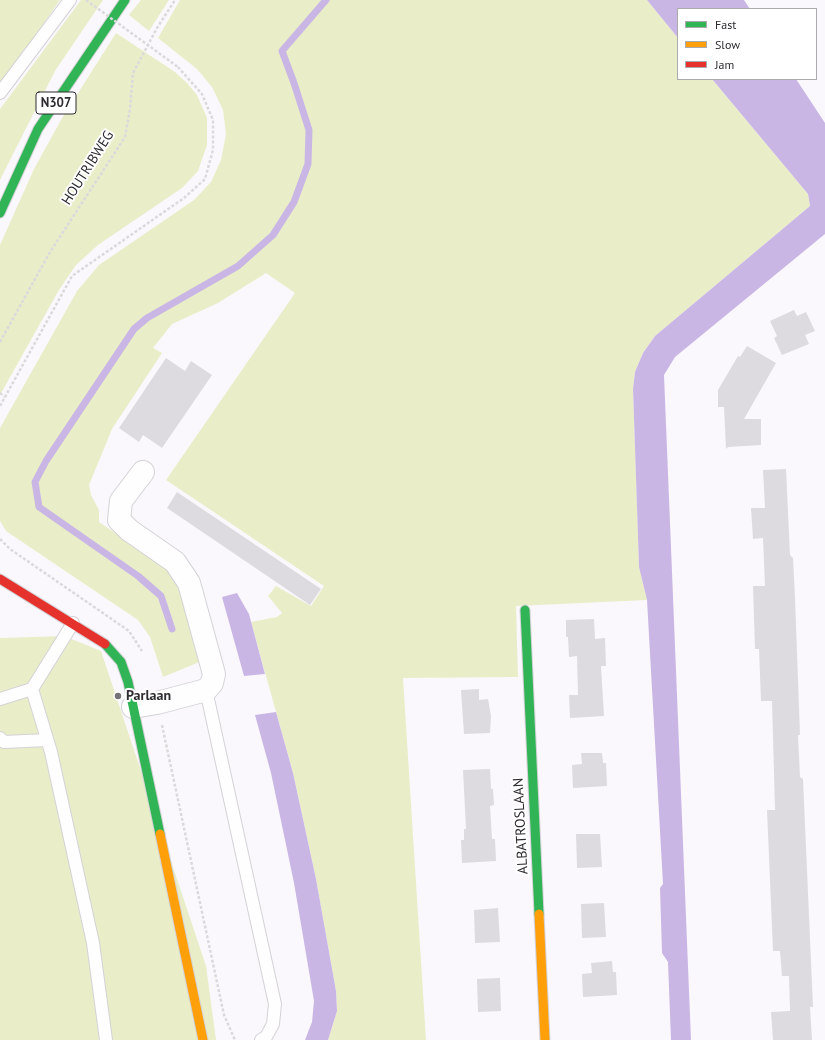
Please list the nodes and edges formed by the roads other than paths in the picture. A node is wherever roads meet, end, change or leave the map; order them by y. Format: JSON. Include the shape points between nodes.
{"nodes":[{"id":1,"x":70,"y":0,"type":"edge"},
{"id":2,"x":125,"y":0,"type":"edge"},
{"id":3,"x":0,"y":93,"type":"edge"},
{"id":4,"x":0,"y":213,"type":"edge"},
{"id":5,"x":143,"y":472,"type":"dead end"},
{"id":6,"x":1,"y":577,"type":"edge"},
{"id":7,"x":525,"y":610,"type":"dead end"},
{"id":8,"x":73,"y":623,"type":"junction"},
{"id":9,"x":32,"y":689,"type":"junction"},
{"id":10,"x":206,"y":690,"type":"junction"},
{"id":11,"x":0,"y":699,"type":"edge"},
{"id":12,"x":133,"y":707,"type":"junction"},
{"id":13,"x":0,"y":738,"type":"edge"},
{"id":14,"x":47,"y":740,"type":"junction"},
{"id":15,"x":106,"y":1040,"type":"edge"},
{"id":16,"x":203,"y":1040,"type":"edge"},
{"id":17,"x":261,"y":1040,"type":"edge"},
{"id":18,"x":545,"y":1040,"type":"edge"}],
"edges":[{"from":1,"to":3,"type":"lane"},
{"from":2,"to":4,"type":"street","number":"N307","via":[[38,129]]},
{"from":5,"to":10,"type":"street","via":[[121,501],[119,520],[129,530],[176,562],[189,583],[214,674],[212,683]]},
{"from":6,"to":8,"type":"street"},
{"from":7,"to":18,"type":"street","name":"ALBATROSLAAN"},
{"from":8,"to":9,"type":"lane"},
{"from":8,"to":12,"type":"street","via":[[104,643],[121,662]]},
{"from":9,"to":11,"type":"lane"},
{"from":9,"to":14,"type":"lane"},
{"from":10,"to":12,"type":"street"},
{"from":10,"to":17,"type":"lane","via":[[275,1004],[273,1024],[266,1037]]},
{"from":12,"to":16,"type":"street"},
{"from":13,"to":14,"type":"lane","via":[[4,742]]},
{"from":14,"to":15,"type":"lane","via":[[93,943]]}]}
